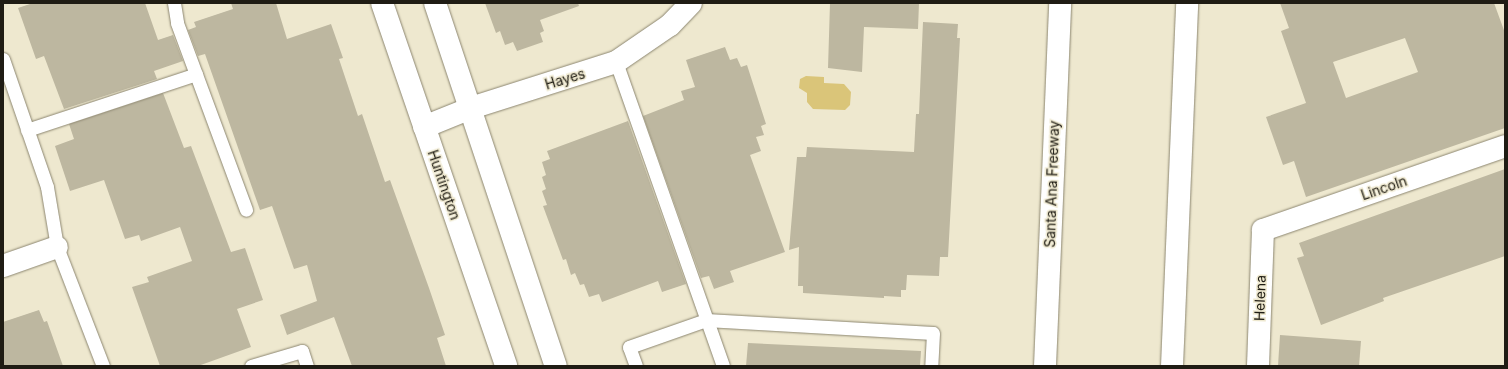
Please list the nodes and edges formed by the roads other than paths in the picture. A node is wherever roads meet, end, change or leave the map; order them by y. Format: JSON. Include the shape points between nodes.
{"nodes":[{"id":1,"x":174,"y":3,"type":"edge"},
{"id":2,"x":382,"y":3,"type":"edge"},
{"id":3,"x":435,"y":3,"type":"edge"},
{"id":4,"x":691,"y":3,"type":"edge"},
{"id":5,"x":1060,"y":3,"type":"edge"},
{"id":6,"x":1187,"y":3,"type":"edge"},
{"id":7,"x":3,"y":59,"type":"edge"},
{"id":8,"x":616,"y":62,"type":"junction"},
{"id":9,"x":196,"y":74,"type":"junction"},
{"id":10,"x":471,"y":108,"type":"junction"},
{"id":11,"x":424,"y":128,"type":"junction"},
{"id":12,"x":27,"y":130,"type":"junction"},
{"id":13,"x":1505,"y":146,"type":"edge"},
{"id":14,"x":246,"y":210,"type":"dead end"},
{"id":15,"x":1263,"y":230,"type":"joint"},
{"id":16,"x":57,"y":247,"type":"junction"},
{"id":17,"x":3,"y":266,"type":"edge"},
{"id":18,"x":706,"y":320,"type":"junction"},
{"id":19,"x":103,"y":366,"type":"edge"},
{"id":20,"x":251,"y":366,"type":"edge"},
{"id":21,"x":307,"y":366,"type":"edge"},
{"id":22,"x":506,"y":366,"type":"edge"},
{"id":23,"x":556,"y":366,"type":"edge"},
{"id":24,"x":636,"y":366,"type":"edge"},
{"id":25,"x":723,"y":366,"type":"edge"},
{"id":26,"x":931,"y":366,"type":"edge"},
{"id":27,"x":1045,"y":366,"type":"edge"},
{"id":28,"x":1172,"y":366,"type":"edge"},
{"id":29,"x":1258,"y":366,"type":"edge"}],
"edges":[{"from":1,"to":9,"type":"lane","via":[[177,23]]},
{"from":2,"to":11,"type":"main road","name":"Huntington"},
{"from":3,"to":10,"type":"main road"},
{"from":4,"to":8,"type":"main road","name":"Hayes","via":[[670,25]]},
{"from":5,"to":27,"type":"main road","name":"Santa Ana Freeway"},
{"from":6,"to":28,"type":"main road"},
{"from":7,"to":12,"type":"lane"},
{"from":8,"to":10,"type":"main road","name":"Hayes"},
{"from":8,"to":18,"type":"lane"},
{"from":9,"to":12,"type":"lane"},
{"from":9,"to":14,"type":"lane"},
{"from":10,"to":11,"type":"main road","name":"Hayes"},
{"from":10,"to":23,"type":"main road"},
{"from":11,"to":22,"type":"main road","name":"Huntington"},
{"from":12,"to":16,"type":"lane","via":[[47,187]]},
{"from":13,"to":15,"type":"main road","name":"Lincoln"},
{"from":15,"to":29,"type":"main road","name":"Helena"},
{"from":16,"to":17,"type":"main road"},
{"from":16,"to":19,"type":"lane"},
{"from":18,"to":24,"type":"lane","via":[[629,347]]},
{"from":18,"to":25,"type":"lane"},
{"from":18,"to":26,"type":"lane","via":[[933,333]]},
{"from":20,"to":21,"type":"lane","via":[[302,350]]}]}
